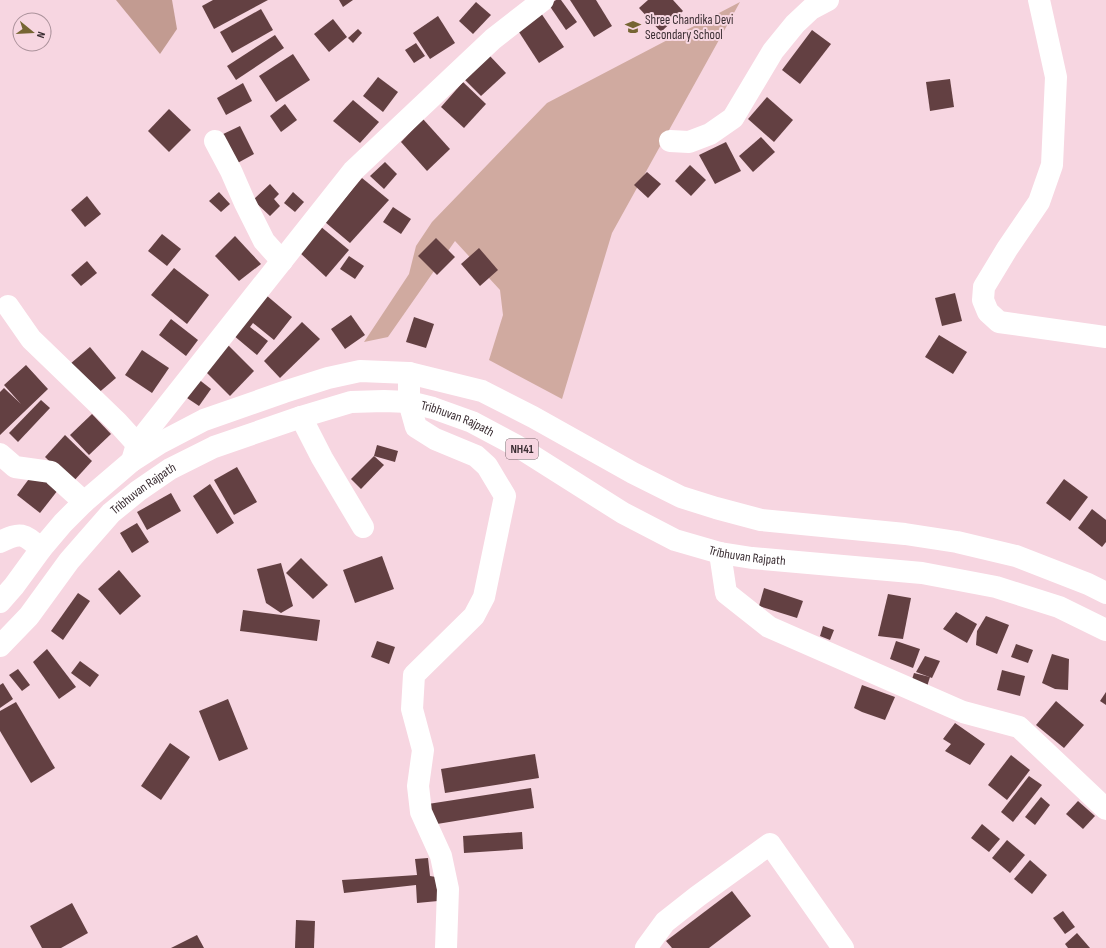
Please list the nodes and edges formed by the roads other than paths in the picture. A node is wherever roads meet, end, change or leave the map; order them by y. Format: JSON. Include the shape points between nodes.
{"nodes":[{"id":1,"x":543,"y":0,"type":"edge"},
{"id":2,"x":828,"y":0,"type":"edge"},
{"id":3,"x":1040,"y":0,"type":"edge"},
{"id":4,"x":215,"y":141,"type":"dead end"},
{"id":5,"x":670,"y":141,"type":"dead end"},
{"id":6,"x":282,"y":261,"type":"junction"},
{"id":7,"x":8,"y":306,"type":"dead end"},
{"id":8,"x":1106,"y":337,"type":"edge"},
{"id":9,"x":409,"y":373,"type":"junction"},
{"id":10,"x":409,"y":402,"type":"junction"},
{"id":11,"x":301,"y":417,"type":"junction"},
{"id":12,"x":134,"y":453,"type":"junction"},
{"id":13,"x":0,"y":454,"type":"edge"},
{"id":14,"x":147,"y":485,"type":"junction"},
{"id":15,"x":84,"y":502,"type":"junction"},
{"id":16,"x":363,"y":527,"type":"dead end"},
{"id":17,"x":0,"y":542,"type":"edge"},
{"id":18,"x":41,"y":550,"type":"junction"},
{"id":19,"x":720,"y":553,"type":"junction"},
{"id":20,"x":1106,"y":593,"type":"edge"},
{"id":21,"x":0,"y":602,"type":"edge"},
{"id":22,"x":1106,"y":630,"type":"edge"},
{"id":23,"x":0,"y":646,"type":"edge"},
{"id":24,"x":1106,"y":809,"type":"edge"},
{"id":25,"x":446,"y":948,"type":"edge"},
{"id":26,"x":646,"y":948,"type":"edge"},
{"id":27,"x":843,"y":948,"type":"edge"}],
"edges":[{"from":1,"to":6,"type":"main road","via":[[493,39],[353,171]]},
{"from":2,"to":5,"type":"main road","via":[[811,9],[773,51],[733,118],[703,137],[689,142]]},
{"from":3,"to":8,"type":"main road","via":[[1056,77],[1052,165],[1039,202],[984,287],[983,300],[988,312],[998,322]]},
{"from":4,"to":6,"type":"main road","via":[[264,241]]},
{"from":6,"to":12,"type":"main road"},
{"from":7,"to":12,"type":"main road","via":[[31,339],[117,422]]},
{"from":9,"to":10,"type":"main road"},
{"from":9,"to":12,"type":"main road","name":"Tribhuvan Rajpath","number":"NH41","via":[[360,371],[328,378],[204,420],[160,443]]},
{"from":9,"to":20,"type":"main road","name":"Tribhuvan Rajpath","number":"NH41","via":[[482,391],[682,498],[761,520],[905,534],[957,542],[1016,556]]},
{"from":10,"to":11,"type":"main road","name":"Tribhuvan Rajpath","number":"NH41","via":[[351,402]]},
{"from":10,"to":19,"type":"main road","name":"Tribhuvan Rajpath","number":"NH41","via":[[472,422],[517,446],[623,513],[675,540]]},
{"from":10,"to":25,"type":"main road","via":[[416,427],[435,439],[476,456],[487,466],[505,496],[484,597],[474,616],[414,675],[412,709],[423,750],[418,786],[421,812],[441,856],[448,889]]},
{"from":11,"to":14,"type":"main road","name":"Tribhuvan Rajpath","number":"NH41","via":[[214,447],[170,469]]},
{"from":11,"to":16,"type":"main road"},
{"from":12,"to":14,"type":"main road"},
{"from":12,"to":15,"type":"main road","name":"Tribhuvan Rajpath","number":"NH41"},
{"from":13,"to":15,"type":"main road","via":[[15,467],[51,472]]},
{"from":14,"to":23,"type":"main road","name":"Tribhuvan Rajpath","number":"NH41","via":[[111,513],[69,561],[29,616]]},
{"from":15,"to":18,"type":"main road","name":"Tribhuvan Rajpath","number":"NH41"},
{"from":17,"to":18,"type":"main road","via":[[15,535],[26,536]]},
{"from":18,"to":21,"type":"main road","name":"Tribhuvan Rajpath","number":"NH41"},
{"from":19,"to":22,"type":"main road","name":"Tribhuvan Rajpath","number":"NH41","via":[[922,573],[996,587],[1059,607]]},
{"from":19,"to":24,"type":"main road","via":[[726,593],[769,628],[963,712],[1019,727]]},
{"from":26,"to":27,"type":"main road","via":[[665,922],[770,844]]}]}
